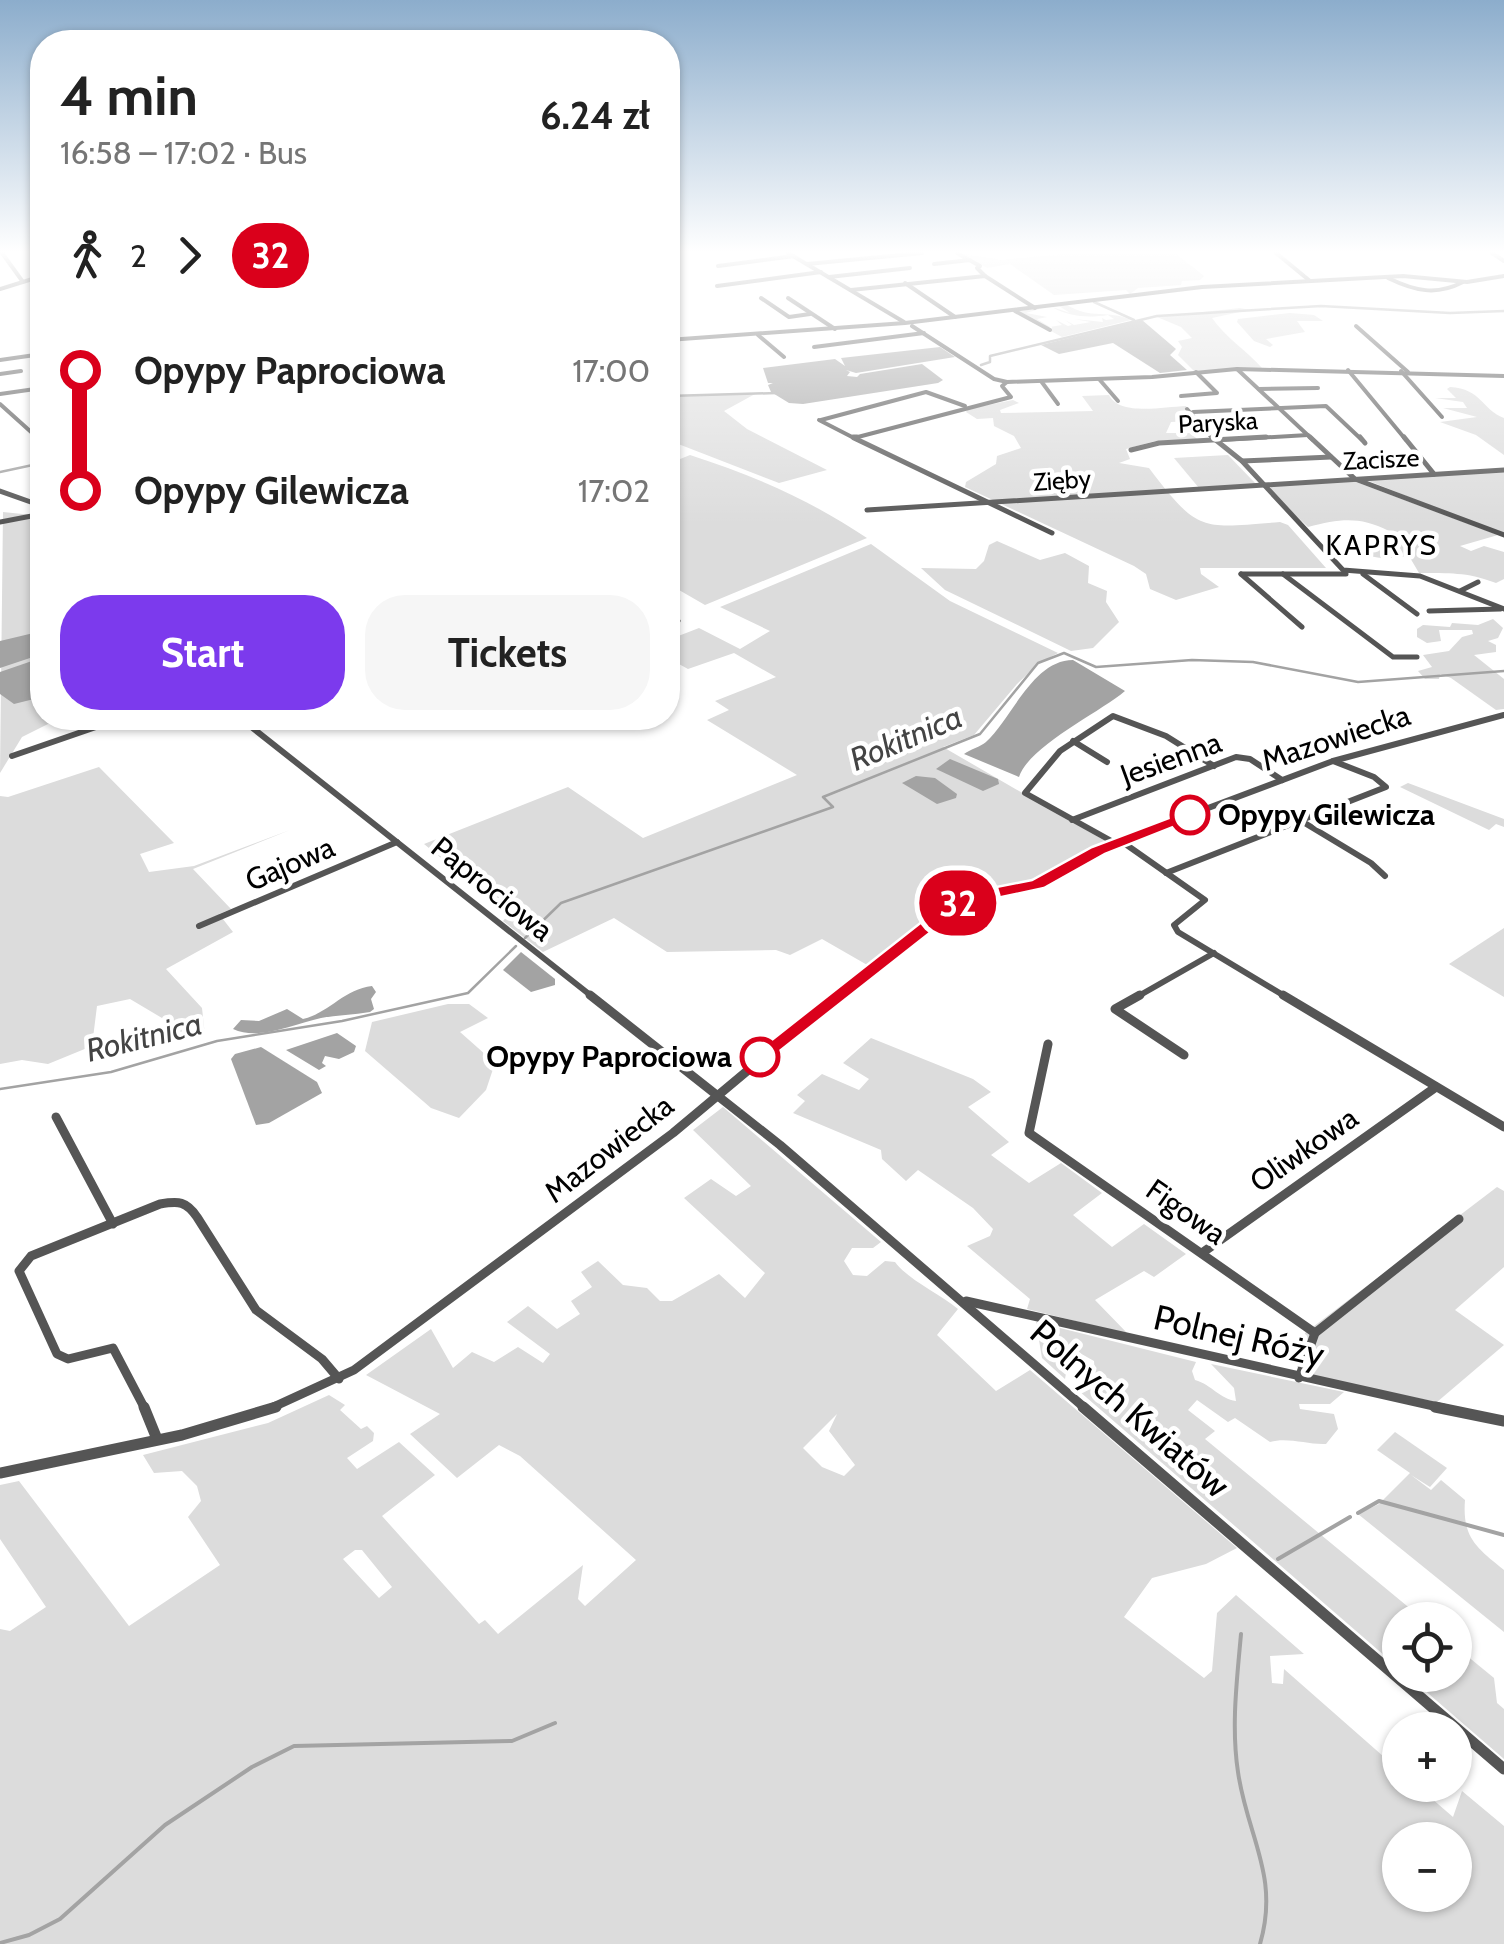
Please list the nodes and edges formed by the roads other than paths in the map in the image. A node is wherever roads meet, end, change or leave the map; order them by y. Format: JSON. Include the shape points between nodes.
{"nodes":[{"id":1,"x":769,"y":344,"type":"edge"},
{"id":2,"x":840,"y":344,"type":"edge"},
{"id":3,"x":940,"y":344,"type":"edge"},
{"id":4,"x":1375,"y":344,"type":"edge"},
{"id":5,"x":814,"y":347,"type":"dead end"},
{"id":6,"x":30,"y":356,"type":"edge"},
{"id":7,"x":784,"y":357,"type":"dead end"},
{"id":8,"x":0,"y":360,"type":"edge"},
{"id":9,"x":1237,"y":369,"type":"junction"},
{"id":10,"x":1348,"y":370,"type":"junction"},
{"id":11,"x":20,"y":371,"type":"dead end"},
{"id":12,"x":1196,"y":372,"type":"junction"},
{"id":13,"x":1405,"y":372,"type":"junction"},
{"id":14,"x":0,"y":374,"type":"edge"},
{"id":15,"x":1504,"y":376,"type":"edge"},
{"id":16,"x":1099,"y":379,"type":"junction"},
{"id":17,"x":1041,"y":381,"type":"junction"},
{"id":18,"x":1007,"y":382,"type":"junction"},
{"id":19,"x":1318,"y":388,"type":"dead end"},
{"id":20,"x":1259,"y":389,"type":"junction"},
{"id":21,"x":30,"y":390,"type":"edge"},
{"id":22,"x":0,"y":394,"type":"edge"},
{"id":23,"x":1182,"y":396,"type":"dead end"},
{"id":24,"x":1118,"y":401,"type":"dead end"},
{"id":25,"x":0,"y":404,"type":"edge"},
{"id":26,"x":1058,"y":404,"type":"dead end"},
{"id":27,"x":965,"y":406,"type":"junction"},
{"id":28,"x":1279,"y":408,"type":"junction"},
{"id":29,"x":1442,"y":417,"type":"dead end"},
{"id":30,"x":30,"y":431,"type":"edge"},
{"id":31,"x":1308,"y":435,"type":"junction"},
{"id":32,"x":854,"y":438,"type":"junction"},
{"id":33,"x":1214,"y":440,"type":"junction"},
{"id":34,"x":1365,"y":443,"type":"dead end"},
{"id":35,"x":1131,"y":450,"type":"dead end"},
{"id":36,"x":1331,"y":457,"type":"junction"},
{"id":37,"x":1242,"y":461,"type":"junction"},
{"id":38,"x":1504,"y":470,"type":"edge"},
{"id":39,"x":1434,"y":474,"type":"junction"},
{"id":40,"x":1355,"y":478,"type":"junction"},
{"id":41,"x":1260,"y":484,"type":"junction"},
{"id":42,"x":0,"y":491,"type":"edge"},
{"id":43,"x":994,"y":502,"type":"junction"},
{"id":44,"x":30,"y":505,"type":"edge"},
{"id":45,"x":866,"y":510,"type":"dead end"},
{"id":46,"x":30,"y":513,"type":"edge"},
{"id":47,"x":0,"y":522,"type":"edge"},
{"id":48,"x":1052,"y":533,"type":"dead end"},
{"id":49,"x":1504,"y":535,"type":"edge"},
{"id":50,"x":1350,"y":573,"type":"junction"},
{"id":51,"x":1283,"y":574,"type":"junction"},
{"id":52,"x":1363,"y":574,"type":"junction"},
{"id":53,"x":1478,"y":582,"type":"dead end"},
{"id":54,"x":1460,"y":591,"type":"junction"},
{"id":55,"x":1504,"y":609,"type":"edge"},
{"id":56,"x":1430,"y":611,"type":"dead end"},
{"id":57,"x":1418,"y":614,"type":"dead end"},
{"id":58,"x":1302,"y":627,"type":"dead end"},
{"id":59,"x":1417,"y":657,"type":"dead end"},
{"id":60,"x":1504,"y":715,"type":"edge"},
{"id":61,"x":87,"y":730,"type":"edge"},
{"id":62,"x":256,"y":730,"type":"edge"},
{"id":63,"x":1073,"y":740,"type":"junction"},
{"id":64,"x":12,"y":756,"type":"dead end"},
{"id":65,"x":1333,"y":761,"type":"junction"},
{"id":66,"x":1107,"y":762,"type":"dead end"},
{"id":67,"x":1214,"y":766,"type":"junction"},
{"id":68,"x":1282,"y":780,"type":"junction"},
{"id":69,"x":1072,"y":820,"type":"junction"},
{"id":70,"x":1303,"y":822,"type":"junction"},
{"id":71,"x":398,"y":842,"type":"junction"},
{"id":72,"x":1118,"y":842,"type":"junction"},
{"id":73,"x":1166,"y":874,"type":"junction"},
{"id":74,"x":1385,"y":876,"type":"dead end"},
{"id":75,"x":199,"y":926,"type":"dead end"},
{"id":76,"x":1214,"y":953,"type":"junction"},
{"id":77,"x":1048,"y":1044,"type":"dead end"},
{"id":78,"x":1184,"y":1055,"type":"dead end"},
{"id":79,"x":1436,"y":1087,"type":"junction"},
{"id":80,"x":716,"y":1096,"type":"junction"},
{"id":81,"x":56,"y":1117,"type":"dead end"},
{"id":82,"x":1501,"y":1122,"type":"edge"},
{"id":83,"x":1460,"y":1219,"type":"dead end"},
{"id":84,"x":113,"y":1224,"type":"junction"},
{"id":85,"x":1202,"y":1253,"type":"junction"},
{"id":86,"x":962,"y":1300,"type":"junction"},
{"id":87,"x":1315,"y":1332,"type":"junction"},
{"id":88,"x":1299,"y":1378,"type":"junction"},
{"id":89,"x":339,"y":1379,"type":"junction"},
{"id":90,"x":1504,"y":1420,"type":"edge"},
{"id":91,"x":157,"y":1439,"type":"junction"},
{"id":92,"x":0,"y":1473,"type":"edge"},
{"id":93,"x":1504,"y":1769,"type":"edge"}],
"edges":[{"from":1,"to":7,"type":"street"},
{"from":2,"to":5,"type":"street"},
{"from":3,"to":18,"type":"street"},
{"from":4,"to":13,"type":"street"},
{"from":6,"to":8,"type":"street"},
{"from":9,"to":10,"type":"street"},
{"from":9,"to":12,"type":"street"},
{"from":9,"to":20,"type":"street"},
{"from":10,"to":13,"type":"street"},
{"from":10,"to":39,"type":"street"},
{"from":11,"to":14,"type":"street"},
{"from":12,"to":16,"type":"street"},
{"from":12,"to":23,"type":"street","via":[[1217,394]]},
{"from":13,"to":15,"type":"street"},
{"from":13,"to":29,"type":"street"},
{"from":16,"to":17,"type":"street"},
{"from":16,"to":24,"type":"street"},
{"from":17,"to":18,"type":"street"},
{"from":17,"to":26,"type":"street"},
{"from":18,"to":27,"type":"street","via":[[1002,385],[1009,400]]},
{"from":19,"to":20,"type":"street"},
{"from":20,"to":28,"type":"street"},
{"from":21,"to":22,"type":"street"},
{"from":25,"to":30,"type":"street"},
{"from":27,"to":32,"type":"street"},
{"from":27,"to":32,"type":"street","via":[[926,392],[820,420]]},
{"from":28,"to":31,"type":"street"},
{"from":28,"to":33,"type":"street","via":[[1190,411]]},
{"from":28,"to":34,"type":"street","via":[[1332,408]]},
{"from":31,"to":33,"type":"street","name":"Paryska"},
{"from":31,"to":36,"type":"street"},
{"from":32,"to":43,"type":"street"},
{"from":33,"to":35,"type":"street","name":"Paryska"},
{"from":33,"to":37,"type":"street"},
{"from":36,"to":37,"type":"street"},
{"from":36,"to":40,"type":"street"},
{"from":37,"to":41,"type":"street"},
{"from":38,"to":39,"type":"street","name":"Zacisze"},
{"from":39,"to":40,"type":"street","name":"Zacisze"},
{"from":40,"to":41,"type":"street","name":"Zacisze"},
{"from":40,"to":49,"type":"street"},
{"from":41,"to":43,"type":"street","name":"Zięby"},
{"from":41,"to":50,"type":"street"},
{"from":42,"to":44,"type":"street"},
{"from":43,"to":45,"type":"street","name":"Zięby"},
{"from":43,"to":48,"type":"street"},
{"from":46,"to":47,"type":"street"},
{"from":50,"to":51,"type":"street"},
{"from":50,"to":52,"type":"street"},
{"from":51,"to":58,"type":"street","via":[[1241,574]]},
{"from":51,"to":59,"type":"street","via":[[1393,657]]},
{"from":52,"to":54,"type":"street","via":[[1420,576]]},
{"from":52,"to":57,"type":"street"},
{"from":53,"to":54,"type":"street"},
{"from":54,"to":55,"type":"street"},
{"from":55,"to":56,"type":"street"},
{"from":60,"to":65,"type":"street","name":"Mazowiecka"},
{"from":61,"to":64,"type":"street"},
{"from":62,"to":71,"type":"street","name":"Paprociowa"},
{"from":63,"to":66,"type":"street"},
{"from":63,"to":67,"type":"street","via":[[1118,717]]},
{"from":63,"to":69,"type":"street","via":[[1025,793]]},
{"from":65,"to":68,"type":"street","name":"Mazowiecka"},
{"from":65,"to":70,"type":"street","via":[[1386,787]]},
{"from":67,"to":68,"type":"street","name":"Jesienna","via":[[1243,757]]},
{"from":67,"to":69,"type":"street","name":"Jesienna"},
{"from":68,"to":72,"type":"street","name":"Mazowiecka"},
{"from":69,"to":72,"type":"street"},
{"from":70,"to":73,"type":"street"},
{"from":70,"to":74,"type":"street"},
{"from":71,"to":75,"type":"street","name":"Gajowa"},
{"from":71,"to":80,"type":"street","name":"Paprociowa"},
{"from":72,"to":73,"type":"street"},
{"from":72,"to":80,"type":"street","name":"Mazowiecka","via":[[1038,884],[954,906]]},
{"from":73,"to":76,"type":"street","via":[[1205,900],[1178,920],[1178,932]]},
{"from":76,"to":78,"type":"street","via":[[1116,1009]]},
{"from":76,"to":79,"type":"street"},
{"from":77,"to":85,"type":"street","name":"Figowa","via":[[1028,1132]]},
{"from":79,"to":82,"type":"street"},
{"from":79,"to":85,"type":"street","name":"Oliwkowa"},
{"from":80,"to":86,"type":"street","name":"Polnych Kwiatów"},
{"from":80,"to":89,"type":"street","name":"Mazowiecka","via":[[410,1332]]},
{"from":81,"to":84,"type":"street"},
{"from":83,"to":87,"type":"street"},
{"from":84,"to":89,"type":"street","via":[[160,1204],[177,1201],[192,1208],[258,1313],[326,1361]]},
{"from":84,"to":91,"type":"street","via":[[32,1256],[19,1271],[62,1358],[112,1348]]},
{"from":85,"to":87,"type":"street","name":"Figowa"},
{"from":86,"to":88,"type":"street","name":"Polnej Róży"},
{"from":86,"to":93,"type":"street","name":"Polnych Kwiatów"},
{"from":87,"to":88,"type":"street"},
{"from":88,"to":90,"type":"street","name":"Polnej Róży"},
{"from":89,"to":91,"type":"street","name":"Mazowiecka","via":[[260,1413]]},
{"from":91,"to":92,"type":"street","name":"Mazowiecka"}]}
